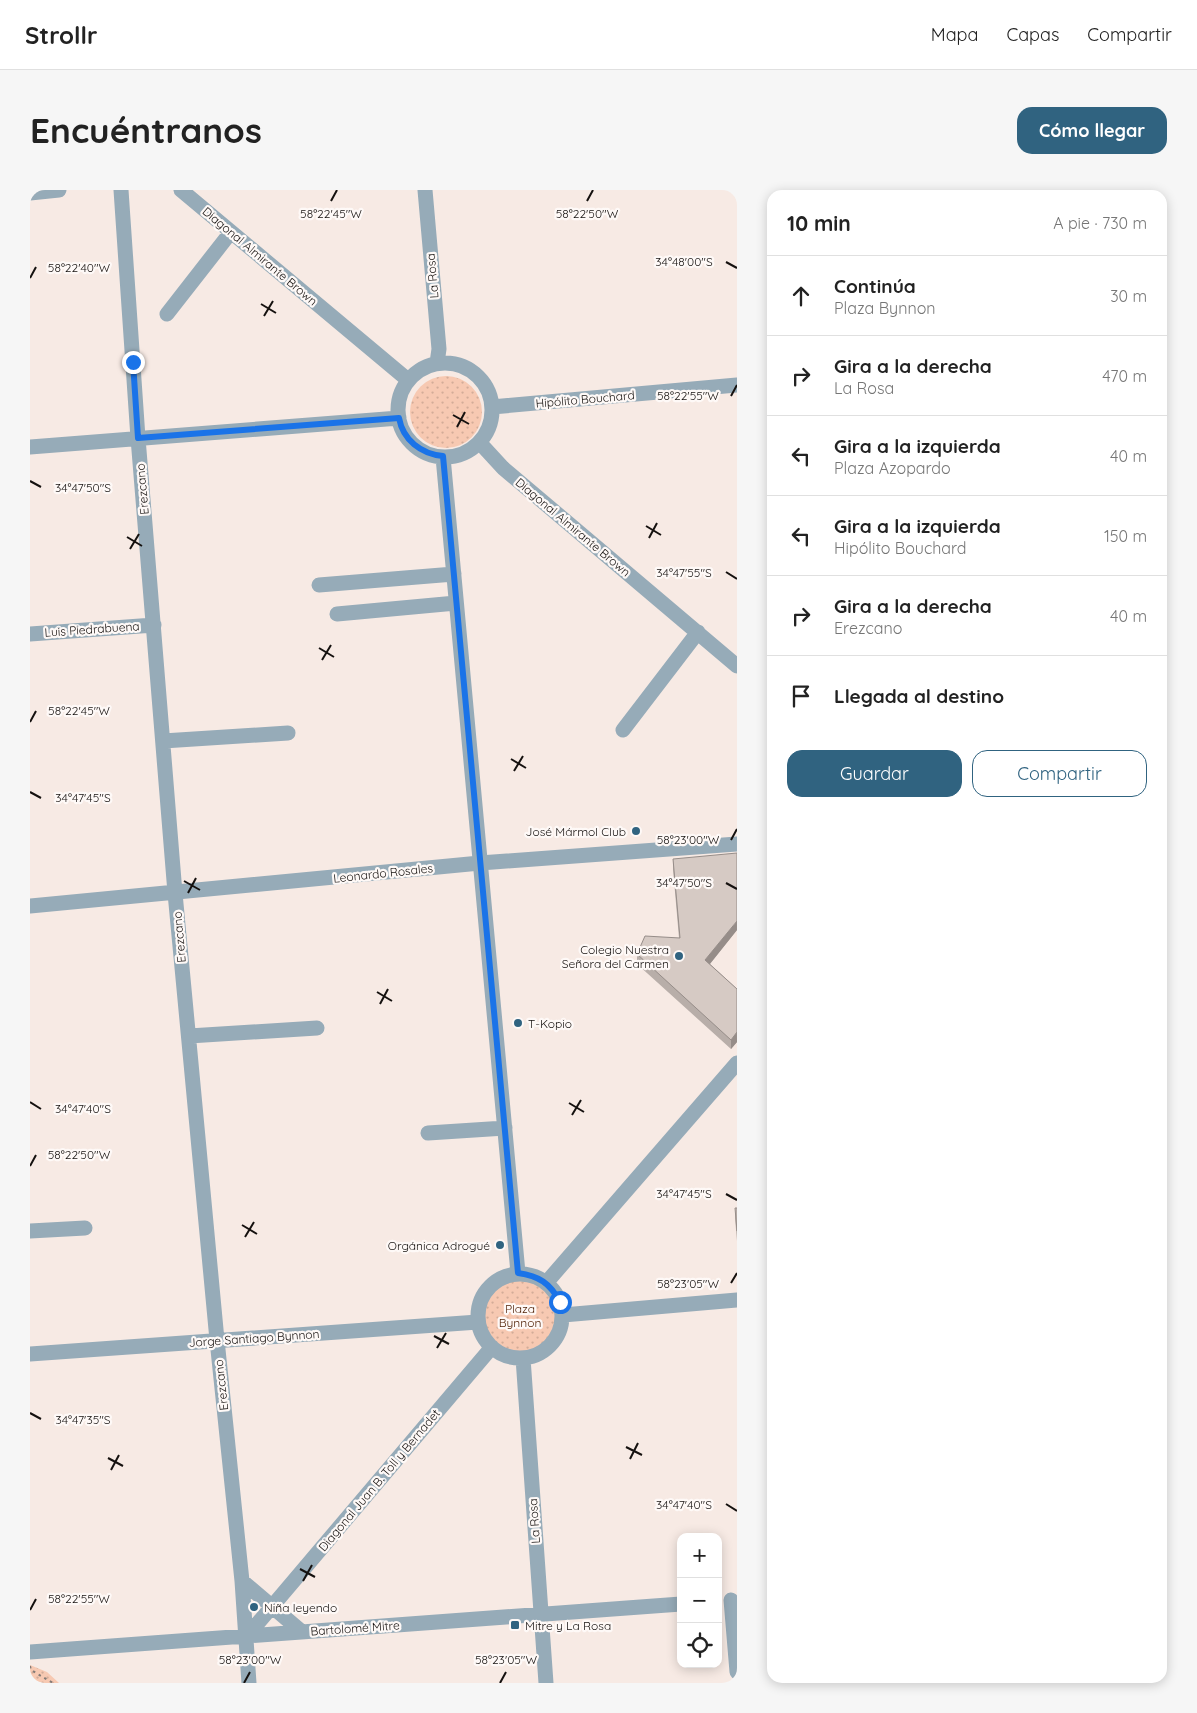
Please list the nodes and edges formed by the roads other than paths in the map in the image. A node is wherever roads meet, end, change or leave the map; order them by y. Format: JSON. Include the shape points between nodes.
{"nodes":[{"id":1,"x":59,"y":190,"type":"edge"},
{"id":2,"x":121,"y":190,"type":"edge"},
{"id":3,"x":181,"y":190,"type":"edge"},
{"id":4,"x":425,"y":190,"type":"edge"},
{"id":5,"x":30,"y":193,"type":"edge"},
{"id":6,"x":231,"y":232,"type":"junction"},
{"id":7,"x":167,"y":314,"type":"dead end"},
{"id":8,"x":437,"y":363,"type":"junction"},
{"id":9,"x":408,"y":380,"type":"junction"},
{"id":10,"x":737,"y":386,"type":"edge"},
{"id":11,"x":492,"y":407,"type":"junction"},
{"id":12,"x":399,"y":418,"type":"junction"},
{"id":13,"x":138,"y":438,"type":"junction"},
{"id":14,"x":480,"y":443,"type":"junction"},
{"id":15,"x":30,"y":447,"type":"edge"},
{"id":16,"x":443,"y":456,"type":"junction"},
{"id":17,"x":454,"y":574,"type":"junction"},
{"id":18,"x":319,"y":585,"type":"dead end"},
{"id":19,"x":456,"y":603,"type":"junction"},
{"id":20,"x":337,"y":614,"type":"dead end"},
{"id":21,"x":154,"y":625,"type":"junction"},
{"id":22,"x":698,"y":632,"type":"junction"},
{"id":23,"x":30,"y":634,"type":"edge"},
{"id":24,"x":737,"y":666,"type":"edge"},
{"id":25,"x":623,"y":730,"type":"dead end"},
{"id":26,"x":288,"y":733,"type":"dead end"},
{"id":27,"x":163,"y":741,"type":"junction"},
{"id":28,"x":737,"y":844,"type":"edge"},
{"id":29,"x":480,"y":863,"type":"junction"},
{"id":30,"x":175,"y":893,"type":"junction"},
{"id":31,"x":30,"y":906,"type":"edge"},
{"id":32,"x":317,"y":1028,"type":"dead end"},
{"id":33,"x":188,"y":1036,"type":"junction"},
{"id":34,"x":737,"y":1063,"type":"edge"},
{"id":35,"x":504,"y":1128,"type":"junction"},
{"id":36,"x":428,"y":1133,"type":"dead end"},
{"id":37,"x":85,"y":1228,"type":"dead end"},
{"id":38,"x":30,"y":1231,"type":"edge"},
{"id":39,"x":518,"y":1273,"type":"junction"},
{"id":40,"x":546,"y":1283,"type":"junction"},
{"id":41,"x":737,"y":1300,"type":"edge"},
{"id":42,"x":562,"y":1315,"type":"junction"},
{"id":43,"x":478,"y":1322,"type":"junction"},
{"id":44,"x":217,"y":1340,"type":"junction"},
{"id":45,"x":492,"y":1347,"type":"junction"},
{"id":46,"x":30,"y":1354,"type":"edge"},
{"id":47,"x":523,"y":1358,"type":"junction"},
{"id":48,"x":242,"y":1581,"type":"junction"},
{"id":49,"x":729,"y":1601,"type":"edge"},
{"id":50,"x":677,"y":1604,"type":"edge"},
{"id":51,"x":273,"y":1607,"type":"junction"},
{"id":52,"x":540,"y":1614,"type":"junction"},
{"id":53,"x":302,"y":1632,"type":"junction"},
{"id":54,"x":247,"y":1636,"type":"junction"},
{"id":55,"x":30,"y":1652,"type":"edge"},
{"id":56,"x":737,"y":1672,"type":"edge"},
{"id":57,"x":248,"y":1683,"type":"edge"},
{"id":58,"x":546,"y":1683,"type":"edge"}],
"edges":[{"from":1,"to":5,"type":"street"},
{"from":2,"to":13,"type":"street","name":"Erezcano"},
{"from":3,"to":6,"type":"street","name":"Diagonal Almirante Brown"},
{"from":4,"to":8,"type":"street","name":"La Rosa","via":[[439,349]]},
{"from":6,"to":7,"type":"street"},
{"from":6,"to":9,"type":"street","name":"Diagonal Almirante Brown"},
{"from":8,"to":9,"type":"street","via":[[426,366]]},
{"from":8,"to":11,"type":"street","via":[[452,362],[466,366],[478,375],[487,386]]},
{"from":9,"to":12,"type":"street","via":[[400,394]]},
{"from":10,"to":11,"type":"street","name":"Hipólito Bouchard"},
{"from":11,"to":14,"type":"street","via":[[489,429]]},
{"from":12,"to":13,"type":"street"},
{"from":12,"to":16,"type":"street","via":[[407,438],[418,449]]},
{"from":13,"to":15,"type":"street"},
{"from":13,"to":21,"type":"street","name":"Erezcano"},
{"from":14,"to":16,"type":"street","via":[[460,455]]},
{"from":14,"to":22,"type":"street","name":"Diagonal Almirante Brown","via":[[504,468]]},
{"from":16,"to":17,"type":"street"},
{"from":17,"to":18,"type":"street"},
{"from":17,"to":19,"type":"street"},
{"from":19,"to":20,"type":"street"},
{"from":19,"to":29,"type":"street"},
{"from":21,"to":23,"type":"street","name":"Luis Piedrabuena"},
{"from":21,"to":27,"type":"street","name":"Erezcano"},
{"from":22,"to":24,"type":"street","name":"Diagonal Almirante Brown"},
{"from":22,"to":25,"type":"street"},
{"from":26,"to":27,"type":"street"},
{"from":27,"to":30,"type":"street","name":"Erezcano"},
{"from":28,"to":29,"type":"street","name":"Leonardo Rosales"},
{"from":29,"to":30,"type":"street","name":"Leonardo Rosales"},
{"from":29,"to":35,"type":"street"},
{"from":30,"to":31,"type":"street","name":"Leonardo Rosales"},
{"from":30,"to":33,"type":"street","name":"Erezcano"},
{"from":32,"to":33,"type":"street"},
{"from":33,"to":44,"type":"street","name":"Erezcano"},
{"from":34,"to":40,"type":"street"},
{"from":35,"to":36,"type":"street"},
{"from":35,"to":39,"type":"street"},
{"from":37,"to":38,"type":"street"},
{"from":39,"to":40,"type":"street"},
{"from":39,"to":43,"type":"street","via":[[504,1276],[483,1294]]},
{"from":40,"to":42,"type":"street","via":[[560,1302]]},
{"from":41,"to":42,"type":"street"},
{"from":42,"to":47,"type":"street","via":[[561,1328],[551,1344],[536,1355]]},
{"from":43,"to":44,"type":"street","name":"Jorge Santiago Bynnon"},
{"from":43,"to":45,"type":"street","via":[[485,1340]]},
{"from":44,"to":46,"type":"street","name":"Jorge Santiago Bynnon"},
{"from":44,"to":48,"type":"street","name":"Erezcano"},
{"from":45,"to":47,"type":"street","via":[[506,1356]]},
{"from":45,"to":51,"type":"street","name":"Diagonal Juan B. Toll y Bernadet"},
{"from":47,"to":52,"type":"street","name":"La Rosa"},
{"from":48,"to":51,"type":"street"},
{"from":48,"to":54,"type":"street","name":"Erezcano"},
{"from":49,"to":56,"type":"street"},
{"from":50,"to":52,"type":"street","name":"Bartolomé Mitre"},
{"from":51,"to":53,"type":"street"},
{"from":51,"to":54,"type":"street","name":"Diagonal Juan B. Toll y Bernadet"},
{"from":52,"to":53,"type":"street","name":"Bartolomé Mitre"},
{"from":52,"to":58,"type":"street","name":"La Rosa"},
{"from":53,"to":54,"type":"street","name":"Bartolomé Mitre"},
{"from":54,"to":55,"type":"street","name":"Bartolomé Mitre"},
{"from":54,"to":57,"type":"street","name":"Erezcano"}]}
